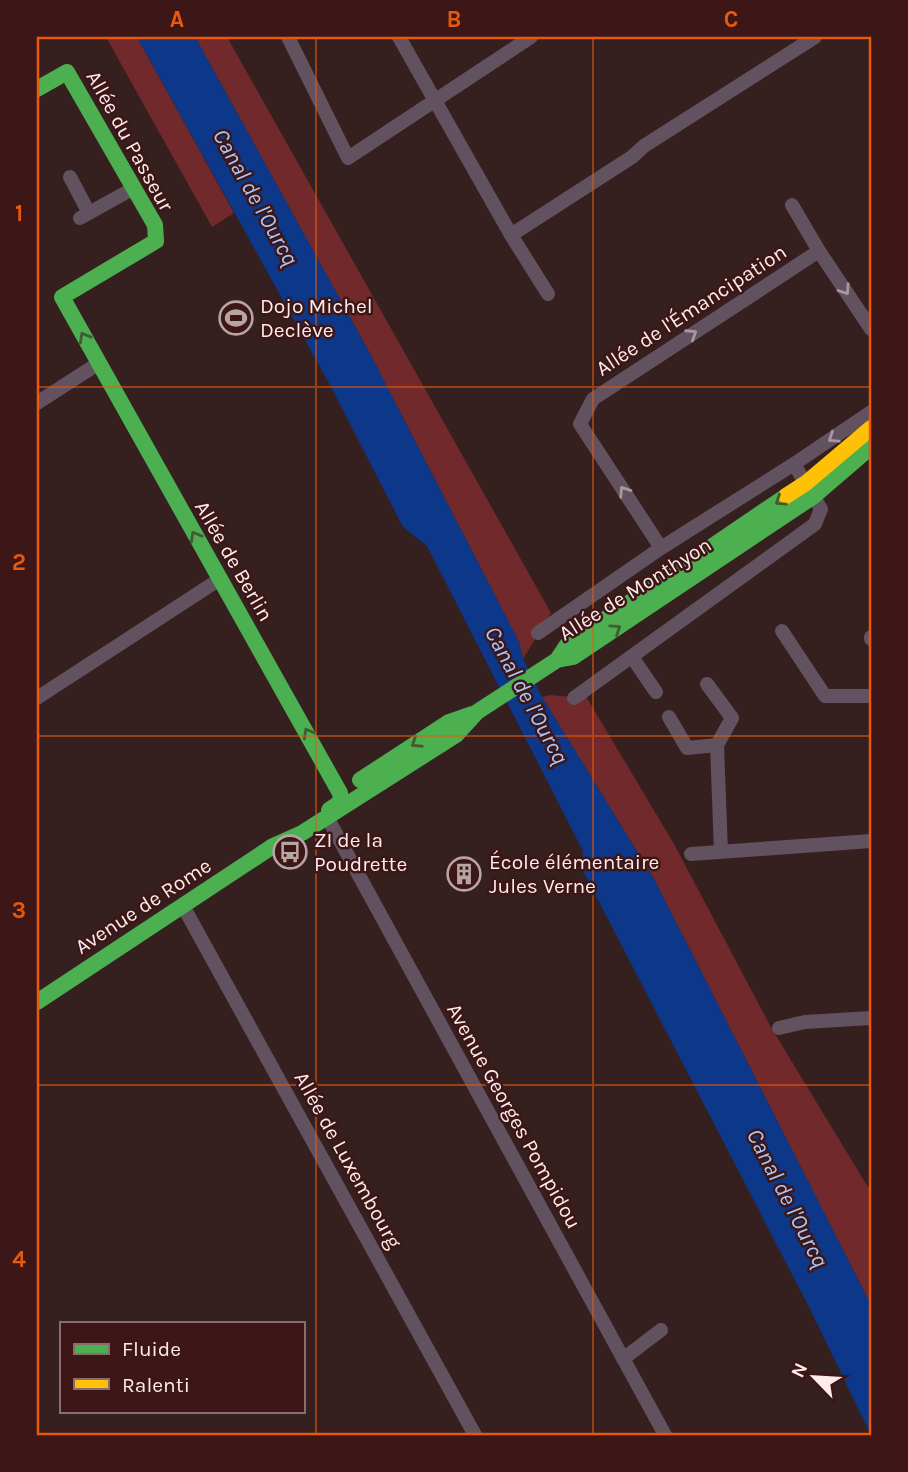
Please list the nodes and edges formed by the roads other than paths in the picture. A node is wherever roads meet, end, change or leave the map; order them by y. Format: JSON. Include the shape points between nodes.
{"nodes":[{"id":1,"x":288,"y":37,"type":"edge"},
{"id":2,"x":399,"y":37,"type":"edge"},
{"id":3,"x":531,"y":37,"type":"edge"},
{"id":4,"x":815,"y":37,"type":"edge"},
{"id":5,"x":37,"y":89,"type":"edge"},
{"id":6,"x":434,"y":100,"type":"junction"},
{"id":7,"x":70,"y":177,"type":"dead end"},
{"id":8,"x":134,"y":188,"type":"junction"},
{"id":9,"x":792,"y":205,"type":"dead end"},
{"id":10,"x":511,"y":235,"type":"junction"},
{"id":11,"x":819,"y":251,"type":"junction"},
{"id":12,"x":548,"y":294,"type":"dead end"},
{"id":13,"x":62,"y":297,"type":"joint"},
{"id":14,"x":871,"y":329,"type":"edge"},
{"id":15,"x":99,"y":363,"type":"junction"},
{"id":16,"x":37,"y":403,"type":"edge"},
{"id":17,"x":871,"y":412,"type":"edge"},
{"id":18,"x":871,"y":428,"type":"edge"},
{"id":19,"x":871,"y":447,"type":"edge"},
{"id":20,"x":794,"y":464,"type":"junction"},
{"id":21,"x":810,"y":490,"type":"junction"},
{"id":22,"x":661,"y":548,"type":"junction"},
{"id":23,"x":219,"y":579,"type":"junction"},
{"id":24,"x":782,"y":631,"type":"dead end"},
{"id":25,"x":538,"y":633,"type":"dead end"},
{"id":26,"x":632,"y":657,"type":"junction"},
{"id":27,"x":707,"y":684,"type":"dead end"},
{"id":28,"x":656,"y":692,"type":"dead end"},
{"id":29,"x":871,"y":696,"type":"edge"},
{"id":30,"x":37,"y":698,"type":"edge"},
{"id":31,"x":574,"y":698,"type":"dead end"},
{"id":32,"x":481,"y":709,"type":"junction"},
{"id":33,"x":669,"y":718,"type":"dead end"},
{"id":34,"x":717,"y":745,"type":"junction"},
{"id":35,"x":340,"y":793,"type":"junction"},
{"id":36,"x":327,"y":817,"type":"junction"},
{"id":37,"x":302,"y":833,"type":"junction"},
{"id":38,"x":871,"y":841,"type":"edge"},
{"id":39,"x":273,"y":846,"type":"junction"},
{"id":40,"x":721,"y":852,"type":"junction"},
{"id":41,"x":691,"y":854,"type":"dead end"},
{"id":42,"x":183,"y":906,"type":"junction"},
{"id":43,"x":39,"y":996,"type":"edge"},
{"id":44,"x":871,"y":1018,"type":"edge"},
{"id":45,"x":779,"y":1028,"type":"dead end"},
{"id":46,"x":661,"y":1330,"type":"dead end"},
{"id":47,"x":623,"y":1359,"type":"junction"},
{"id":48,"x":475,"y":1435,"type":"edge"},
{"id":49,"x":665,"y":1435,"type":"edge"}],
"edges":[{"from":1,"to":6,"type":"street","via":[[348,158]]},
{"from":2,"to":6,"type":"street"},
{"from":3,"to":6,"type":"street"},
{"from":4,"to":10,"type":"street"},
{"from":5,"to":8,"type":"street","name":"Allée du Passeur","via":[[67,72]]},
{"from":6,"to":10,"type":"street"},
{"from":7,"to":8,"type":"street","via":[[84,216]]},
{"from":8,"to":13,"type":"street","name":"Allée du Passeur","via":[[155,225],[156,241]]},
{"from":9,"to":11,"type":"street","name":"Allée de l'Émancipation"},
{"from":10,"to":12,"type":"street"},
{"from":11,"to":14,"type":"street","name":"Allée de l'Émancipation","one_way":true},
{"from":22,"to":11,"type":"street","name":"Allée de l'Émancipation","one_way":true,"via":[[580,424],[593,399]]},
{"from":15,"to":13,"type":"street","name":"Allée de Berlin","one_way":true},
{"from":15,"to":16,"type":"street"},
{"from":23,"to":15,"type":"street","name":"Allée de Berlin","one_way":true},
{"from":17,"to":20,"type":"street","name":"Allée de Monthyon","one_way":true},
{"from":18,"to":21,"type":"street","name":"Allée de Monthyon"},
{"from":19,"to":21,"type":"street","name":"Allée de Monthyon"},
{"from":20,"to":21,"type":"street"},
{"from":20,"to":22,"type":"street","name":"Allée de Monthyon"},
{"from":21,"to":26,"type":"street","via":[[821,509],[815,524]]},
{"from":21,"to":32,"type":"street","name":"Allée de Monthyon","via":[[567,645],[557,660]]},
{"from":22,"to":25,"type":"street","name":"Allée de Monthyon"},
{"from":23,"to":30,"type":"street"},
{"from":35,"to":23,"type":"street","name":"Allée de Berlin","one_way":true},
{"from":24,"to":29,"type":"street","via":[[825,696]]},
{"from":26,"to":28,"type":"street"},
{"from":26,"to":31,"type":"street"},
{"from":27,"to":34,"type":"street","via":[[732,718]]},
{"from":32,"to":35,"type":"street","name":"Avenue de Rome","one_way":true,"via":[[449,722]]},
{"from":32,"to":36,"type":"street","name":"Avenue de Rome","via":[[456,734]]},
{"from":33,"to":34,"type":"street","via":[[687,748]]},
{"from":34,"to":40,"type":"street"},
{"from":35,"to":37,"type":"street","via":[[341,802],[309,822]]},
{"from":35,"to":39,"type":"street","name":"Avenue de Rome","via":[[304,816]]},
{"from":36,"to":37,"type":"street","name":"Avenue de Rome"},
{"from":36,"to":47,"type":"street","name":"Avenue Georges Pompidou"},
{"from":37,"to":39,"type":"street","name":"Avenue de Rome"},
{"from":38,"to":40,"type":"street"},
{"from":39,"to":42,"type":"street","name":"Avenue de Rome"},
{"from":40,"to":41,"type":"street"},
{"from":42,"to":43,"type":"street","name":"Avenue de Rome"},
{"from":42,"to":48,"type":"street","name":"Allée de Luxembourg"},
{"from":44,"to":45,"type":"street"},
{"from":46,"to":47,"type":"street"},
{"from":47,"to":49,"type":"street","name":"Avenue Georges Pompidou"}]}
